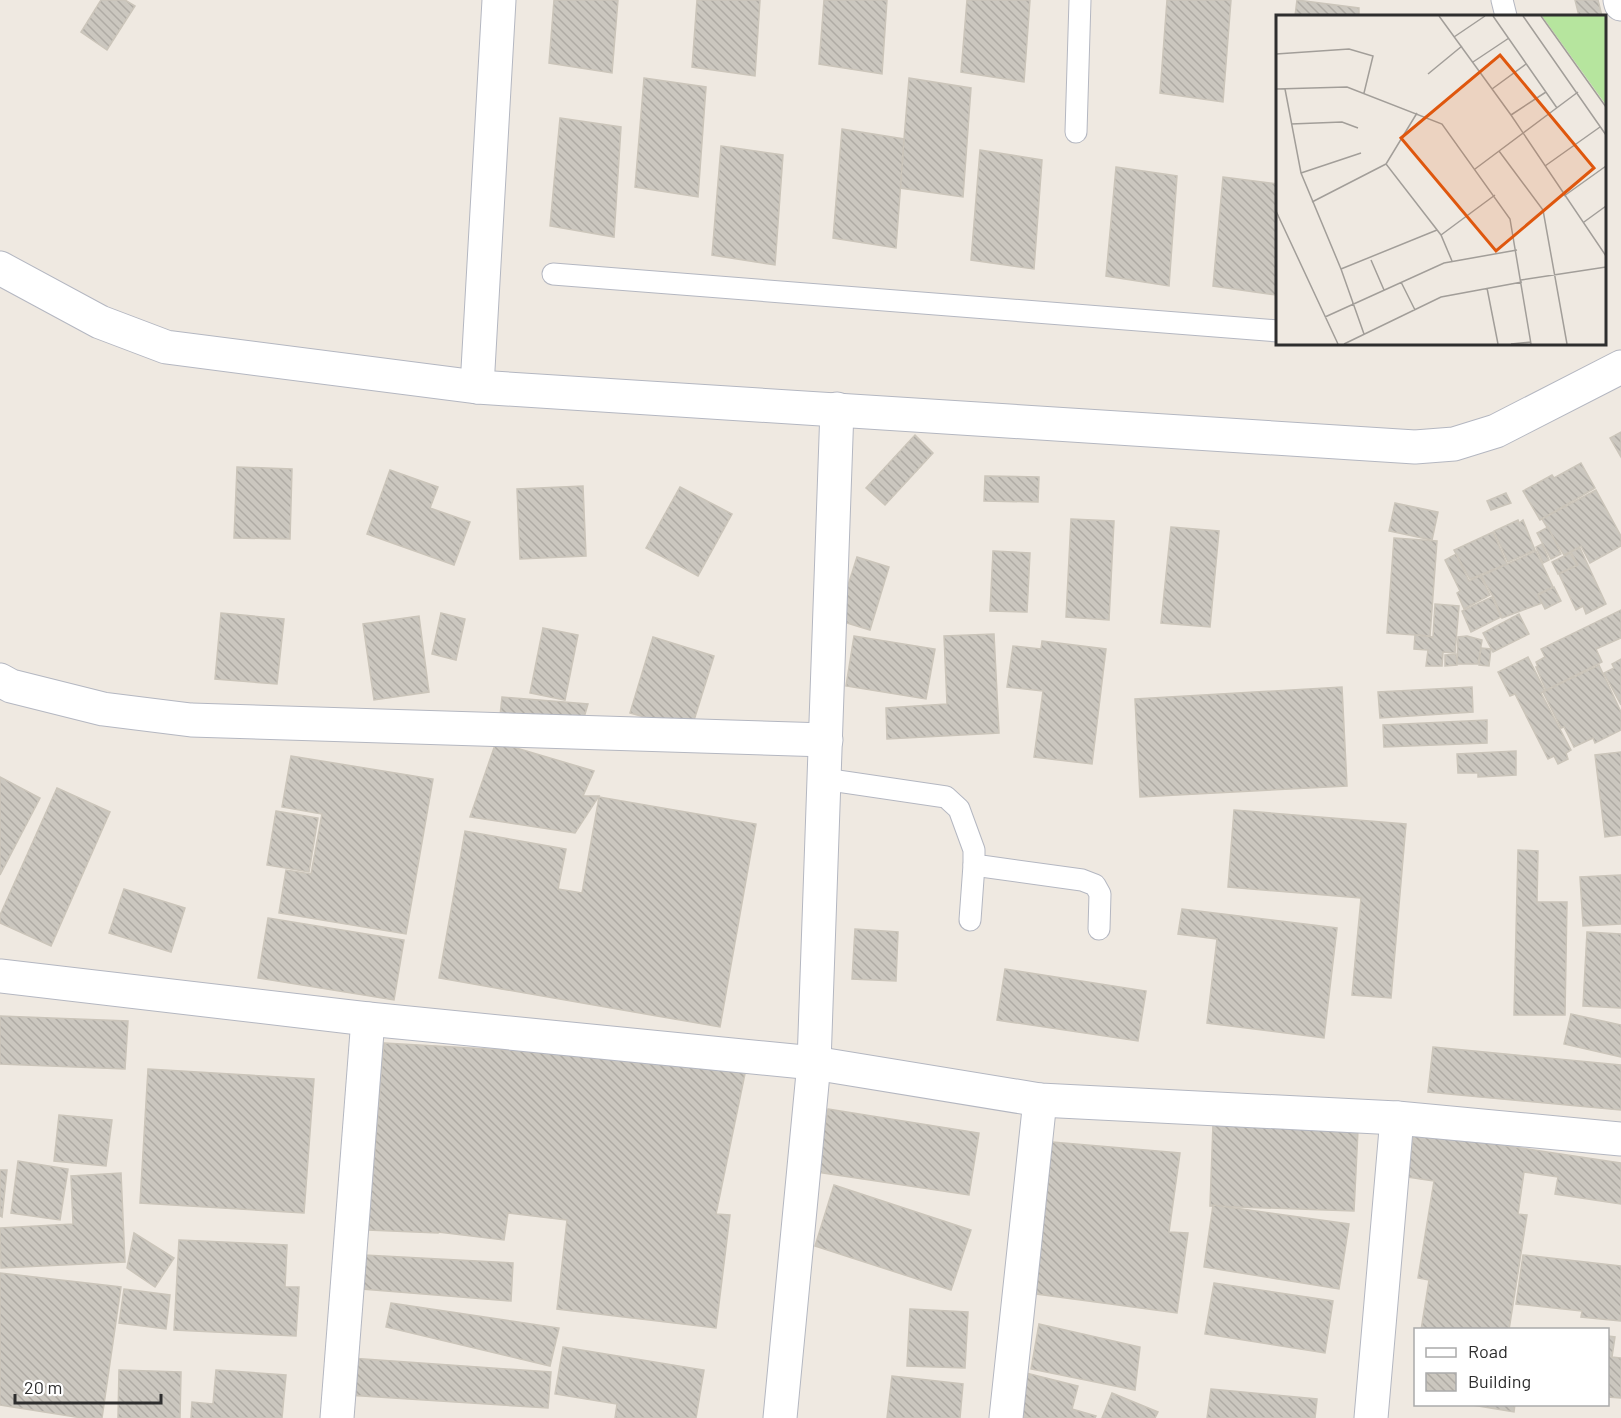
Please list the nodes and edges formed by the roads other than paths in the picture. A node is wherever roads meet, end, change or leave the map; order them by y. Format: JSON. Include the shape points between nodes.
{"nodes":[{"id":1,"x":499,"y":0,"type":"edge"},
{"id":2,"x":1080,"y":0,"type":"edge"},
{"id":3,"x":1502,"y":0,"type":"edge"},
{"id":4,"x":1506,"y":15,"type":"edge"},
{"id":5,"x":1076,"y":132,"type":"dead end"},
{"id":6,"x":0,"y":268,"type":"edge"},
{"id":7,"x":553,"y":273,"type":"dead end"},
{"id":8,"x":1276,"y":331,"type":"edge"},
{"id":9,"x":1621,"y":367,"type":"edge"},
{"id":10,"x":477,"y":387,"type":"junction"},
{"id":11,"x":837,"y":409,"type":"junction"},
{"id":12,"x":0,"y":680,"type":"edge"},
{"id":13,"x":826,"y":740,"type":"junction"},
{"id":14,"x":824,"y":779,"type":"junction"},
{"id":15,"x":974,"y":865,"type":"junction"},
{"id":16,"x":970,"y":920,"type":"dead end"},
{"id":17,"x":1099,"y":929,"type":"dead end"},
{"id":18,"x":0,"y":976,"type":"edge"},
{"id":19,"x":368,"y":1019,"type":"junction"},
{"id":20,"x":814,"y":1063,"type":"junction"},
{"id":21,"x":1040,"y":1100,"type":"junction"},
{"id":22,"x":1397,"y":1118,"type":"junction"},
{"id":23,"x":1621,"y":1139,"type":"edge"},
{"id":24,"x":337,"y":1418,"type":"edge"},
{"id":25,"x":780,"y":1418,"type":"edge"},
{"id":26,"x":1006,"y":1418,"type":"edge"},
{"id":27,"x":1371,"y":1418,"type":"edge"}],
"edges":[{"from":1,"to":10,"type":"street"},
{"from":2,"to":5,"type":"lane"},
{"from":3,"to":4,"type":"lane"},
{"from":6,"to":10,"type":"street","via":[[100,322],[166,347]]},
{"from":7,"to":8,"type":"lane"},
{"from":9,"to":11,"type":"street","via":[[1496,431],[1454,444],[1415,447]]},
{"from":10,"to":11,"type":"street"},
{"from":11,"to":13,"type":"street"},
{"from":12,"to":13,"type":"street","via":[[103,709],[191,720]]},
{"from":13,"to":14,"type":"street"},
{"from":14,"to":15,"type":"lane","via":[[946,797],[959,809],[974,850]]},
{"from":14,"to":20,"type":"street"},
{"from":15,"to":16,"type":"lane"},
{"from":15,"to":17,"type":"lane","via":[[1095,885],[1100,894]]},
{"from":18,"to":19,"type":"street"},
{"from":19,"to":20,"type":"street"},
{"from":19,"to":24,"type":"street"},
{"from":20,"to":21,"type":"street"},
{"from":20,"to":25,"type":"street"},
{"from":21,"to":22,"type":"street"},
{"from":21,"to":26,"type":"street"},
{"from":22,"to":23,"type":"street"},
{"from":22,"to":27,"type":"street"}]}
